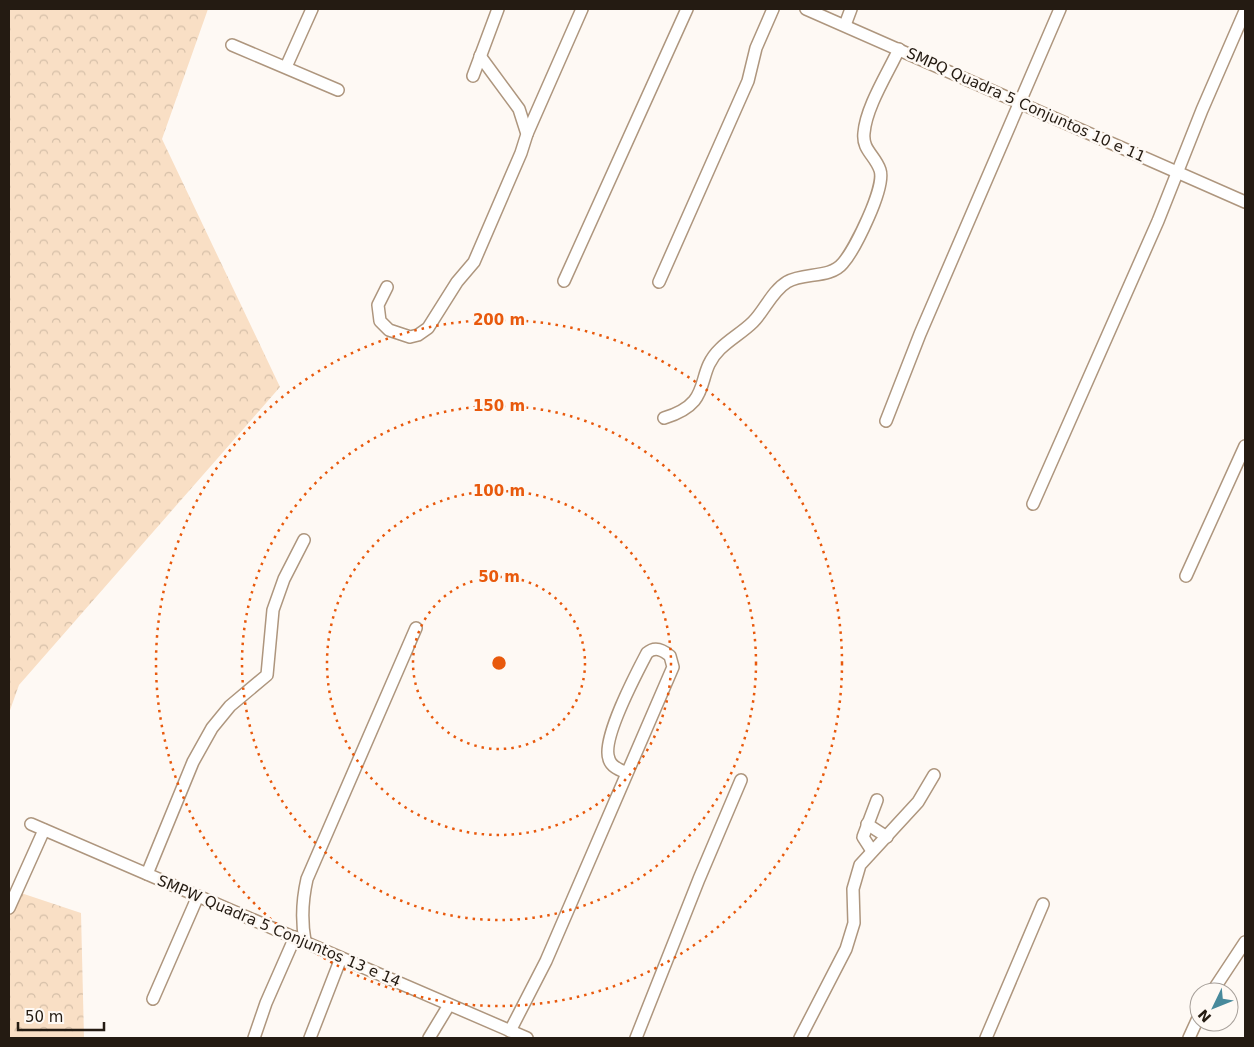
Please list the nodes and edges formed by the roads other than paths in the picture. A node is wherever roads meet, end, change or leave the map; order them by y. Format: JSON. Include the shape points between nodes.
{"nodes":[{"id":1,"x":312,"y":9,"type":"edge"},
{"id":2,"x":498,"y":9,"type":"edge"},
{"id":3,"x":582,"y":9,"type":"edge"},
{"id":4,"x":687,"y":9,"type":"edge"},
{"id":5,"x":773,"y":9,"type":"edge"},
{"id":6,"x":806,"y":9,"type":"edge"},
{"id":7,"x":851,"y":9,"type":"edge"},
{"id":8,"x":1060,"y":9,"type":"edge"},
{"id":9,"x":1245,"y":11,"type":"edge"},
{"id":10,"x":844,"y":25,"type":"junction"},
{"id":11,"x":232,"y":44,"type":"dead end"},
{"id":12,"x":899,"y":49,"type":"junction"},
{"id":13,"x":480,"y":56,"type":"junction"},
{"id":14,"x":286,"y":67,"type":"junction"},
{"id":15,"x":472,"y":76,"type":"dead end"},
{"id":16,"x":338,"y":90,"type":"dead end"},
{"id":17,"x":1019,"y":104,"type":"junction"},
{"id":18,"x":527,"y":134,"type":"junction"},
{"id":19,"x":1179,"y":172,"type":"junction"},
{"id":20,"x":1245,"y":202,"type":"edge"},
{"id":21,"x":564,"y":281,"type":"dead end"},
{"id":22,"x":660,"y":282,"type":"dead end"},
{"id":23,"x":387,"y":287,"type":"dead end"},
{"id":24,"x":664,"y":418,"type":"dead end"},
{"id":25,"x":886,"y":422,"type":"dead end"},
{"id":26,"x":1245,"y":446,"type":"edge"},
{"id":27,"x":1033,"y":504,"type":"dead end"},
{"id":28,"x":304,"y":540,"type":"dead end"},
{"id":29,"x":1186,"y":576,"type":"dead end"},
{"id":30,"x":416,"y":628,"type":"dead end"},
{"id":31,"x":627,"y":773,"type":"junction"},
{"id":32,"x":934,"y":775,"type":"dead end"},
{"id":33,"x":741,"y":780,"type":"dead end"},
{"id":34,"x":877,"y":800,"type":"dead end"},
{"id":35,"x":31,"y":824,"type":"dead end"},
{"id":36,"x":867,"y":824,"type":"junction"},
{"id":37,"x":44,"y":830,"type":"junction"},
{"id":38,"x":887,"y":837,"type":"junction"},
{"id":39,"x":872,"y":851,"type":"junction"},
{"id":40,"x":147,"y":874,"type":"junction"},
{"id":41,"x":198,"y":896,"type":"junction"},
{"id":42,"x":1043,"y":904,"type":"dead end"},
{"id":43,"x":9,"y":908,"type":"edge"},
{"id":44,"x":300,"y":939,"type":"junction"},
{"id":45,"x":1245,"y":942,"type":"edge"},
{"id":46,"x":340,"y":958,"type":"junction"},
{"id":47,"x":1219,"y":982,"type":"edge"},
{"id":48,"x":153,"y":999,"type":"dead end"},
{"id":49,"x":449,"y":1005,"type":"junction"},
{"id":50,"x":510,"y":1031,"type":"junction"},
{"id":51,"x":254,"y":1038,"type":"edge"},
{"id":52,"x":310,"y":1038,"type":"edge"},
{"id":53,"x":429,"y":1038,"type":"edge"},
{"id":54,"x":527,"y":1038,"type":"edge"},
{"id":55,"x":636,"y":1038,"type":"edge"},
{"id":56,"x":800,"y":1038,"type":"edge"},
{"id":57,"x":986,"y":1038,"type":"edge"}],
"edges":[{"from":1,"to":14,"type":"street"},
{"from":2,"to":13,"type":"street"},
{"from":3,"to":18,"type":"street"},
{"from":4,"to":21,"type":"street"},
{"from":5,"to":22,"type":"street","via":[[756,48],[748,81]]},
{"from":6,"to":10,"type":"street","name":"SMPQ Quadra 5 Conjuntos 10 e 11"},
{"from":7,"to":10,"type":"street"},
{"from":8,"to":17,"type":"street"},
{"from":9,"to":19,"type":"street"},
{"from":10,"to":12,"type":"street","name":"SMPQ Quadra 5 Conjuntos 10 e 11"},
{"from":11,"to":14,"type":"street"},
{"from":12,"to":17,"type":"street","name":"SMPQ Quadra 5 Conjuntos 10 e 11"},
{"from":12,"to":24,"type":"street","via":[[864,131],[863,143],[879,168],[881,178],[879,190],[852,250],[836,269],[786,282],[753,322],[718,350],[693,404]]},
{"from":13,"to":15,"type":"street"},
{"from":13,"to":18,"type":"street","via":[[511,95]]},
{"from":14,"to":16,"type":"street"},
{"from":17,"to":19,"type":"street","name":"SMPQ Quadra 5 Conjuntos 10 e 11"},
{"from":17,"to":25,"type":"street","via":[[920,334]]},
{"from":18,"to":23,"type":"street","via":[[474,262],[428,328],[410,337],[389,330],[380,321],[378,304]]},
{"from":19,"to":20,"type":"street","name":"SMPQ Quadra 5 Conjuntos 10 e 11"},
{"from":19,"to":27,"type":"street"},
{"from":26,"to":29,"type":"street"},
{"from":28,"to":40,"type":"street","via":[[273,610],[267,675],[230,706],[212,728],[194,762]]},
{"from":30,"to":44,"type":"street","via":[[307,879]]},
{"from":31,"to":31,"type":"street","via":[[673,667],[670,656],[663,651],[655,649],[647,653],[610,738],[609,762]]},
{"from":31,"to":50,"type":"street","via":[[546,961]]},
{"from":32,"to":38,"type":"street","via":[[918,802]]},
{"from":33,"to":55,"type":"street"},
{"from":34,"to":36,"type":"street"},
{"from":35,"to":37,"type":"street","name":"SMPW Quadra 5 Conjuntos 13 e 14"},
{"from":36,"to":38,"type":"street"},
{"from":36,"to":39,"type":"street","via":[[864,841]]},
{"from":37,"to":40,"type":"street","name":"SMPW Quadra 5 Conjuntos 13 e 14"},
{"from":37,"to":43,"type":"street"},
{"from":38,"to":39,"type":"street"},
{"from":39,"to":56,"type":"street","via":[[855,876],[854,923],[846,949]]},
{"from":40,"to":41,"type":"street","name":"SMPW Quadra 5 Conjuntos 13 e 14"},
{"from":41,"to":44,"type":"street","name":"SMPW Quadra 5 Conjuntos 13 e 14"},
{"from":41,"to":48,"type":"street"},
{"from":42,"to":57,"type":"street"},
{"from":44,"to":46,"type":"street","name":"SMPW Quadra 5 Conjuntos 13 e 14"},
{"from":44,"to":51,"type":"street","via":[[266,1003]]},
{"from":45,"to":47,"type":"street"},
{"from":46,"to":49,"type":"street","name":"SMPW Quadra 5 Conjuntos 13 e 14"},
{"from":46,"to":52,"type":"street"},
{"from":49,"to":50,"type":"street","name":"SMPW Quadra 5 Conjuntos 13 e 14"},
{"from":49,"to":53,"type":"street"},
{"from":50,"to":54,"type":"street","name":"SMPW Quadra 5 Conjuntos 13 e 14"}]}
